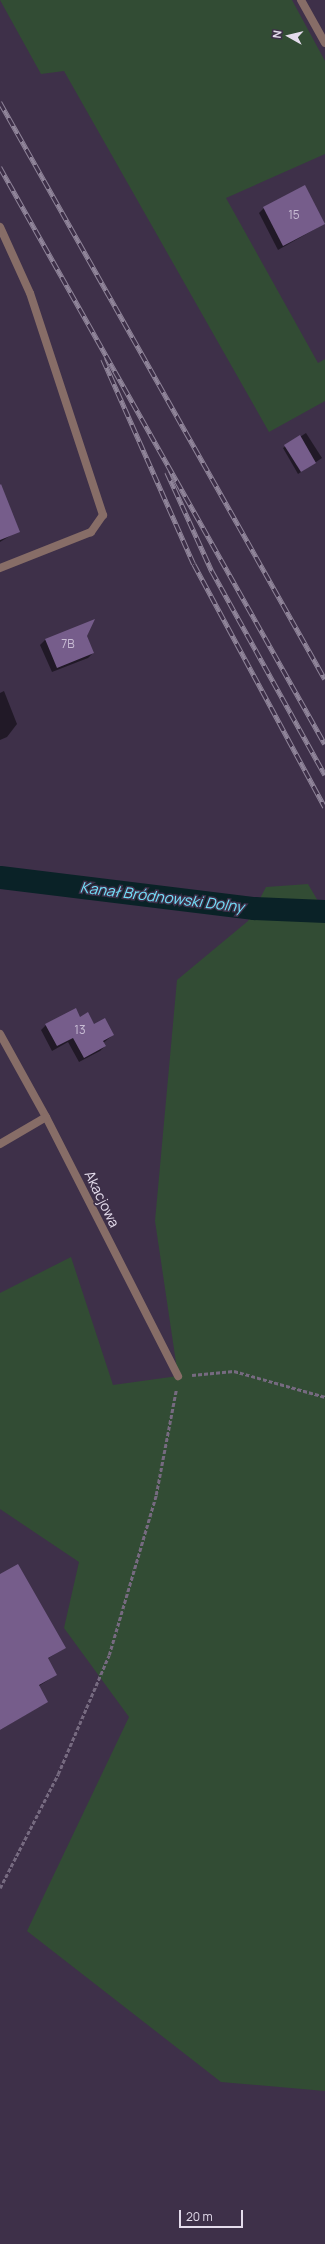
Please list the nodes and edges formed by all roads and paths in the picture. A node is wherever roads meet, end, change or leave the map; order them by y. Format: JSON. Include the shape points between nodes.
{"nodes":[{"id":1,"x":301,"y":0,"type":"edge"},
{"id":2,"x":325,"y":44,"type":"edge"},
{"id":3,"x":0,"y":227,"type":"edge"},
{"id":4,"x":0,"y":568,"type":"edge"},
{"id":5,"x":0,"y":1034,"type":"edge"},
{"id":6,"x":46,"y":1117,"type":"junction"},
{"id":7,"x":0,"y":1144,"type":"edge"},
{"id":8,"x":178,"y":1376,"type":"junction"},
{"id":9,"x":325,"y":1397,"type":"edge"},
{"id":10,"x":0,"y":1888,"type":"edge"}],
"edges":[{"from":1,"to":2,"type":"street"},
{"from":3,"to":4,"type":"street","via":[[30,293],[102,515],[91,532]]},
{"from":5,"to":6,"type":"street","name":"Akacjowa"},
{"from":6,"to":7,"type":"street"},
{"from":6,"to":8,"type":"street","name":"Akacjowa"},
{"from":8,"to":9,"type":"path","via":[[234,1371]]},
{"from":8,"to":10,"type":"path","via":[[156,1495],[109,1655],[58,1774]]}]}
